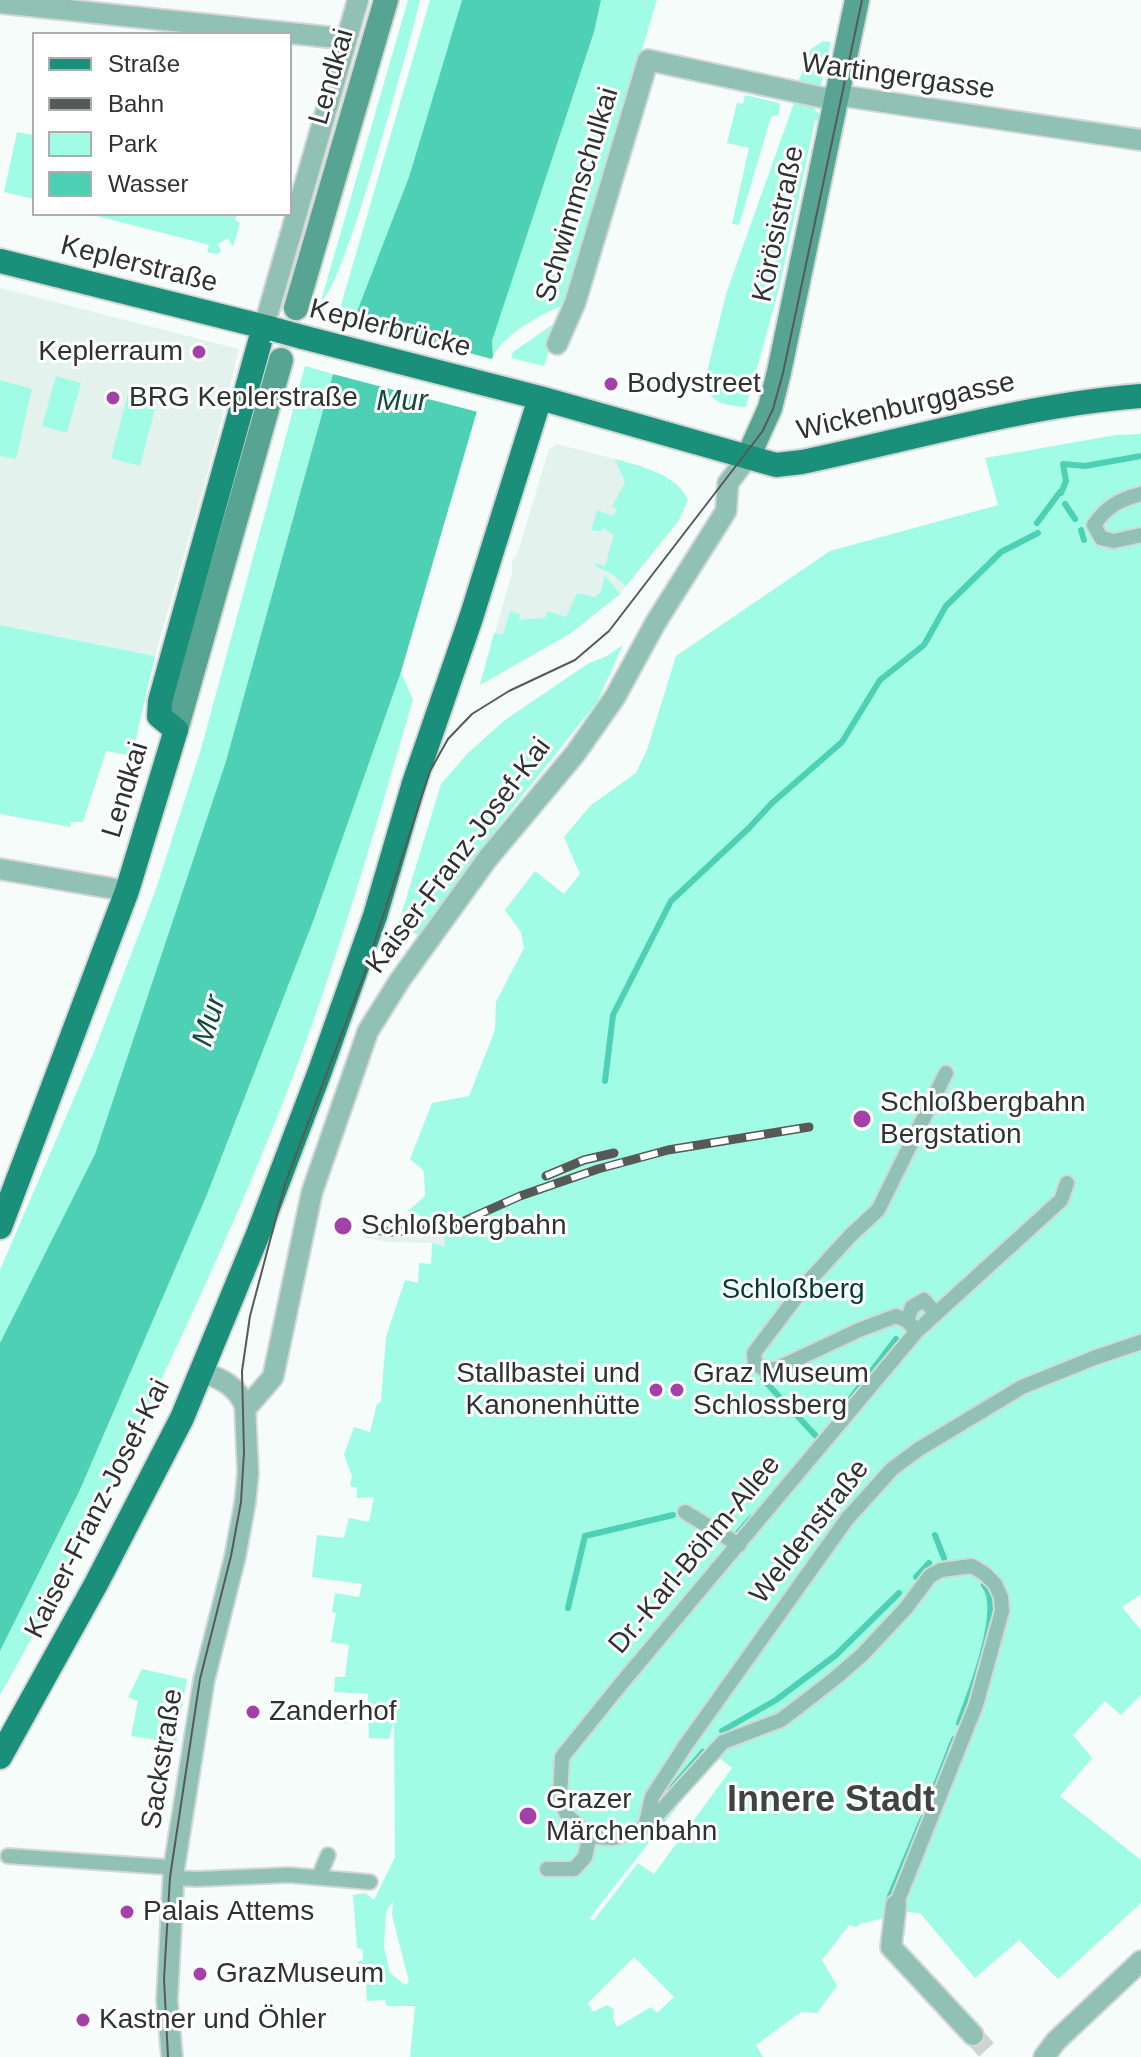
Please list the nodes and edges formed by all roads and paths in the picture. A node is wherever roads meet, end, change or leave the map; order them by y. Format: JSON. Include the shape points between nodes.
{"nodes":[{"id":1,"x":358,"y":0,"type":"edge"},
{"id":2,"x":386,"y":0,"type":"edge"},
{"id":3,"x":857,"y":0,"type":"edge"},
{"id":4,"x":0,"y":3,"type":"edge"},
{"id":5,"x":280,"y":32,"type":"edge"},
{"id":6,"x":292,"y":33,"type":"edge"},
{"id":7,"x":347,"y":39,"type":"junction"},
{"id":8,"x":648,"y":60,"type":"joint"},
{"id":9,"x":837,"y":95,"type":"junction"},
{"id":10,"x":1141,"y":140,"type":"edge"},
{"id":11,"x":0,"y":261,"type":"edge"},
{"id":12,"x":296,"y":308,"type":"dead end"},
{"id":13,"x":268,"y":328,"type":"junction"},
{"id":14,"x":557,"y":344,"type":"dead end"},
{"id":15,"x":281,"y":360,"type":"dead end"},
{"id":16,"x":502,"y":388,"type":"joint"},
{"id":17,"x":1141,"y":396,"type":"edge"},
{"id":18,"x":540,"y":398,"type":"junction"},
{"id":19,"x":748,"y":457,"type":"junction"},
{"id":20,"x":1141,"y":494,"type":"edge"},
{"id":21,"x":1141,"y":535,"type":"edge"},
{"id":22,"x":176,"y":730,"type":"junction"},
{"id":23,"x":0,"y":869,"type":"edge"},
{"id":24,"x":127,"y":891,"type":"junction"},
{"id":25,"x":946,"y":1073,"type":"dead end"},
{"id":26,"x":1067,"y":1183,"type":"dead end"},
{"id":27,"x":0,"y":1227,"type":"edge"},
{"id":28,"x":936,"y":1314,"type":"junction"},
{"id":29,"x":912,"y":1326,"type":"junction"},
{"id":30,"x":1141,"y":1342,"type":"edge"},
{"id":31,"x":202,"y":1372,"type":"junction"},
{"id":32,"x":245,"y":1406,"type":"junction"},
{"id":33,"x":685,"y":1512,"type":"dead end"},
{"id":34,"x":739,"y":1545,"type":"junction"},
{"id":35,"x":0,"y":1757,"type":"edge"},
{"id":36,"x":646,"y":1823,"type":"junction"},
{"id":37,"x":590,"y":1834,"type":"junction"},
{"id":38,"x":3,"y":1854,"type":"edge"},
{"id":39,"x":328,"y":1855,"type":"dead end"},
{"id":40,"x":547,"y":1869,"type":"dead end"},
{"id":41,"x":170,"y":1872,"type":"junction"},
{"id":42,"x":319,"y":1877,"type":"junction"},
{"id":43,"x":370,"y":1882,"type":"dead end"},
{"id":44,"x":896,"y":1905,"type":"joint"},
{"id":45,"x":1141,"y":1961,"type":"edge"},
{"id":46,"x":973,"y":2035,"type":"tunnel mouth"},
{"id":47,"x":172,"y":2057,"type":"edge"},
{"id":48,"x":1044,"y":2057,"type":"edge"}],
"edges":[{"from":1,"to":7,"type":"street","name":"Lendkai"},
{"from":2,"to":12,"type":"main road","name":"Lendkai"},
{"from":3,"to":9,"type":"main road","name":"Körösistraße"},
{"from":4,"to":5,"type":"street"},
{"from":6,"to":7,"type":"street"},
{"from":7,"to":13,"type":"street","name":"Lendkai"},
{"from":8,"to":9,"type":"street","name":"Wartingergasse","via":[[824,98]]},
{"from":8,"to":14,"type":"street","name":"Schwimmschulkai","via":[[575,303]]},
{"from":9,"to":10,"type":"street","name":"Wartingergasse"},
{"from":9,"to":19,"type":"main road","name":"Körösistraße","via":[[779,372]]},
{"from":11,"to":13,"type":"main road","name":"Keplerstraße"},
{"from":13,"to":16,"type":"main road","name":"Keplerbrücke","bridge":true},
{"from":13,"to":22,"type":"main road","via":[[160,701],[159,716]]},
{"from":15,"to":22,"type":"main road","name":"Lendkai"},
{"from":16,"to":18,"type":"main road","name":"Wickenburggasse"},
{"from":17,"to":19,"type":"main road","name":"Wickenburggasse","via":[[1033,409],[802,462],[776,465]]},
{"from":18,"to":19,"type":"main road","name":"Wickenburggasse"},
{"from":18,"to":31,"type":"main road","name":"Kaiser-Franz-Josef-Kai","via":[[375,916]]},
{"from":19,"to":32,"type":"street","name":"Kaiser-Franz-Josef-Kai","via":[[728,483],[726,511],[615,697],[488,858],[368,1031],[312,1192],[273,1377]]},
{"from":20,"to":21,"type":"street","via":[[1123,498],[1094,525],[1101,538],[1114,541]]},
{"from":22,"to":24,"type":"main road","name":"Lendkai"},
{"from":23,"to":24,"type":"street"},
{"from":24,"to":27,"type":"main road","name":"Lendkai"},
{"from":25,"to":29,"type":"street","via":[[878,1210],[807,1283],[754,1353],[755,1363],[776,1369],[896,1316]]},
{"from":26,"to":28,"type":"street","name":"Dr.-Karl-Böhm-Allee","via":[[1061,1200]]},
{"from":28,"to":29,"type":"street","name":"Dr.-Karl-Böhm-Allee"},
{"from":28,"to":29,"type":"street","via":[[924,1300],[916,1302]]},
{"from":29,"to":34,"type":"street","name":"Dr.-Karl-Böhm-Allee"},
{"from":30,"to":36,"type":"street","name":"Weldenstraße","via":[[1022,1387],[892,1469],[847,1519],[685,1746],[652,1797]]},
{"from":31,"to":32,"type":"street","name":"Kaiser-Franz-Josef-Kai","via":[[230,1384]]},
{"from":31,"to":35,"type":"main road","name":"Kaiser-Franz-Josef-Kai","via":[[96,1584]]},
{"from":32,"to":41,"type":"street","name":"Sackstraße","via":[[248,1473],[235,1557],[199,1705]]},
{"from":33,"to":34,"type":"street"},
{"from":34,"to":37,"type":"street","name":"Dr.-Karl-Böhm-Allee","via":[[562,1758],[560,1797],[572,1822]]},
{"from":36,"to":37,"type":"street","via":[[639,1831],[613,1838]]},
{"from":36,"to":44,"type":"street","via":[[723,1742],[781,1720],[862,1655],[930,1576],[972,1566],[995,1584],[1002,1611],[976,1705]]},
{"from":37,"to":40,"type":"street","via":[[585,1857],[574,1869]]},
{"from":38,"to":41,"type":"street"},
{"from":39,"to":42,"type":"street"},
{"from":41,"to":42,"type":"street","via":[[198,1879]]},
{"from":41,"to":47,"type":"street","name":"Sackstraße","via":[[167,2000]]},
{"from":42,"to":43,"type":"street"},
{"from":44,"to":46,"type":"street","via":[[891,1947]]},
{"from":45,"to":48,"type":"street"}]}
